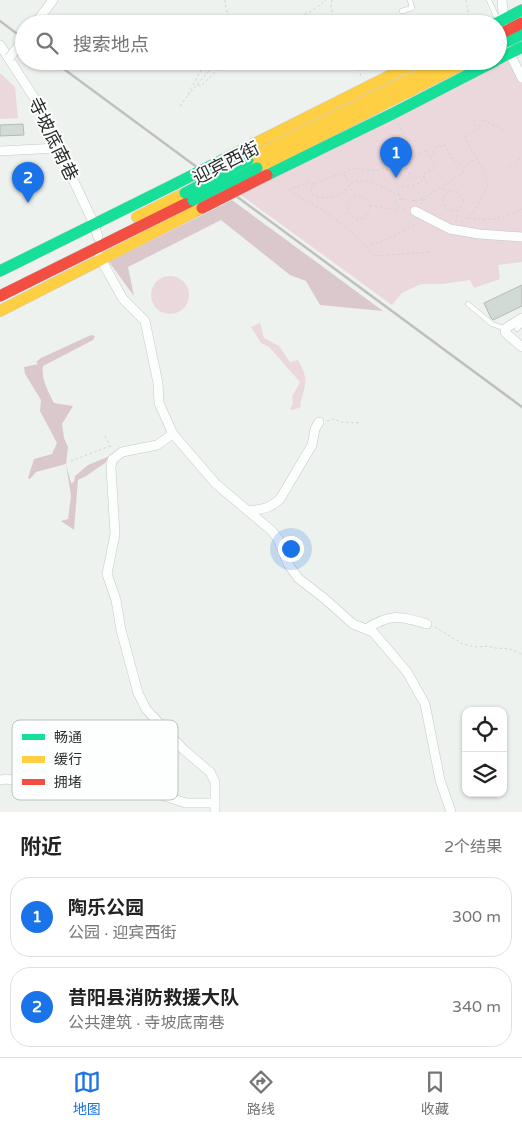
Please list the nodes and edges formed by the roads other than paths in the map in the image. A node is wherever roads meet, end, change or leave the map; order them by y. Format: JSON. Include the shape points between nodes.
{"nodes":[{"id":1,"x":53,"y":0,"type":"edge"},
{"id":2,"x":410,"y":0,"type":"edge"},
{"id":3,"x":489,"y":0,"type":"edge"},
{"id":4,"x":502,"y":0,"type":"edge"},
{"id":5,"x":522,"y":10,"type":"edge"},
{"id":6,"x":402,"y":11,"type":"dead end"},
{"id":7,"x":42,"y":15,"type":"edge"},
{"id":8,"x":496,"y":15,"type":"edge"},
{"id":9,"x":502,"y":15,"type":"edge"},
{"id":10,"x":522,"y":23,"type":"edge"},
{"id":11,"x":507,"y":30,"type":"edge"},
{"id":12,"x":507,"y":33,"type":"edge"},
{"id":13,"x":522,"y":34,"type":"edge"},
{"id":14,"x":507,"y":36,"type":"edge"},
{"id":15,"x":507,"y":39,"type":"edge"},
{"id":16,"x":0,"y":45,"type":"edge"},
{"id":17,"x":507,"y":46,"type":"edge"},
{"id":18,"x":522,"y":47,"type":"edge"},
{"id":19,"x":15,"y":50,"type":"edge"},
{"id":20,"x":9,"y":58,"type":"junction"},
{"id":21,"x":15,"y":67,"type":"edge"},
{"id":22,"x":17,"y":70,"type":"edge"},
{"id":23,"x":401,"y":70,"type":"edge"},
{"id":24,"x":431,"y":70,"type":"edge"},
{"id":25,"x":449,"y":70,"type":"edge"},
{"id":26,"x":478,"y":70,"type":"edge"},
{"id":27,"x":522,"y":78,"type":"edge"},
{"id":28,"x":363,"y":89,"type":"junction"},
{"id":29,"x":371,"y":105,"type":"junction"},
{"id":30,"x":379,"y":121,"type":"junction"},
{"id":31,"x":273,"y":134,"type":"junction"},
{"id":32,"x":58,"y":148,"type":"junction"},
{"id":33,"x":282,"y":149,"type":"junction"},
{"id":34,"x":0,"y":150,"type":"edge"},
{"id":35,"x":290,"y":164,"type":"junction"},
{"id":36,"x":193,"y":200,"type":"junction"},
{"id":37,"x":415,"y":211,"type":"road end"},
{"id":38,"x":94,"y":224,"type":"junction"},
{"id":39,"x":522,"y":237,"type":"edge"},
{"id":40,"x":97,"y":242,"type":"junction"},
{"id":41,"x":100,"y":260,"type":"junction"},
{"id":42,"x":0,"y":271,"type":"edge"},
{"id":43,"x":0,"y":286,"type":"edge"},
{"id":44,"x":0,"y":296,"type":"edge"},
{"id":45,"x":468,"y":304,"type":"dead end"},
{"id":46,"x":0,"y":312,"type":"edge"},
{"id":47,"x":522,"y":318,"type":"edge"},
{"id":48,"x":522,"y":324,"type":"edge"},
{"id":49,"x":506,"y":329,"type":"junction"},
{"id":50,"x":517,"y":329,"type":"dead end"},
{"id":51,"x":522,"y":347,"type":"edge"},
{"id":52,"x":319,"y":422,"type":"road end"},
{"id":53,"x":173,"y":434,"type":"junction"},
{"id":54,"x":249,"y":511,"type":"junction"},
{"id":55,"x":427,"y":624,"type":"road end"},
{"id":56,"x":366,"y":629,"type":"junction"},
{"id":57,"x":156,"y":720,"type":"edge"},
{"id":58,"x":178,"y":744,"type":"edge"},
{"id":59,"x":177,"y":800,"type":"edge"},
{"id":60,"x":215,"y":807,"type":"edge"},
{"id":61,"x":451,"y":812,"type":"edge"}],
"edges":[{"from":1,"to":7,"type":"street"},
{"from":2,"to":6,"type":"lane","via":[[412,8]]},
{"from":3,"to":8,"type":"lane"},
{"from":4,"to":9,"type":"street"},
{"from":5,"to":11,"type":"street"},
{"from":10,"to":12,"type":"street"},
{"from":13,"to":14,"type":"street"},
{"from":15,"to":18,"type":"street"},
{"from":16,"to":20,"type":"street","name":"寺坡底南巷"},
{"from":17,"to":27,"type":"street"},
{"from":19,"to":20,"type":"street","bridge":true},
{"from":20,"to":21,"type":"street","name":"寺坡底南巷"},
{"from":22,"to":32,"type":"street","name":"寺坡底南巷","via":[[35,99]]},
{"from":23,"to":28,"type":"street"},
{"from":24,"to":29,"type":"street","name":"迎宾西街"},
{"from":25,"to":29,"type":"street","name":"迎宾西街"},
{"from":26,"to":30,"type":"street"},
{"from":28,"to":29,"type":"street"},
{"from":28,"to":31,"type":"street"},
{"from":29,"to":30,"type":"street"},
{"from":29,"to":33,"type":"street","name":"迎宾西街"},
{"from":30,"to":35,"type":"street"},
{"from":31,"to":33,"type":"street"},
{"from":31,"to":38,"type":"street","bridge":true},
{"from":32,"to":34,"type":"street"},
{"from":32,"to":38,"type":"street","name":"寺坡底南巷"},
{"from":33,"to":35,"type":"street"},
{"from":33,"to":36,"type":"street","name":"迎宾西街","bridge":true},
{"from":35,"to":36,"type":"street","bridge":true},
{"from":36,"to":40,"type":"street","name":"迎宾西街"},
{"from":36,"to":41,"type":"street"},
{"from":37,"to":39,"type":"street","via":[[450,229]]},
{"from":38,"to":40,"type":"street","name":"寺坡底南巷"},
{"from":38,"to":42,"type":"street"},
{"from":40,"to":41,"type":"street","name":"寺坡底南巷"},
{"from":40,"to":43,"type":"street","name":"迎宾西街"},
{"from":40,"to":44,"type":"street","name":"迎宾西街"},
{"from":41,"to":46,"type":"street"},
{"from":41,"to":53,"type":"street","name":"寺坡底南巷","via":[[123,299],[145,321],[158,383],[159,404]]},
{"from":45,"to":49,"type":"lane","via":[[492,324]]},
{"from":47,"to":49,"type":"street"},
{"from":48,"to":50,"type":"lane"},
{"from":49,"to":51,"type":"street","via":[[508,336]]},
{"from":52,"to":54,"type":"street","via":[[312,445],[280,499],[273,506]]},
{"from":53,"to":54,"type":"street","name":"寺坡底南巷","via":[[216,484]]},
{"from":53,"to":57,"type":"street","via":[[157,445],[122,452],[112,460],[110,468],[115,534],[107,574],[138,694]]},
{"from":54,"to":56,"type":"street","name":"寺坡底南巷","via":[[278,539],[288,564],[298,578],[352,624]]},
{"from":55,"to":56,"type":"street","via":[[398,618],[382,619]]},
{"from":56,"to":61,"type":"street","name":"寺坡底南巷","via":[[373,632],[407,672],[425,704],[440,780]]},
{"from":58,"to":60,"type":"street","via":[[210,772],[215,782]]},
{"from":59,"to":60,"type":"street"}]}
